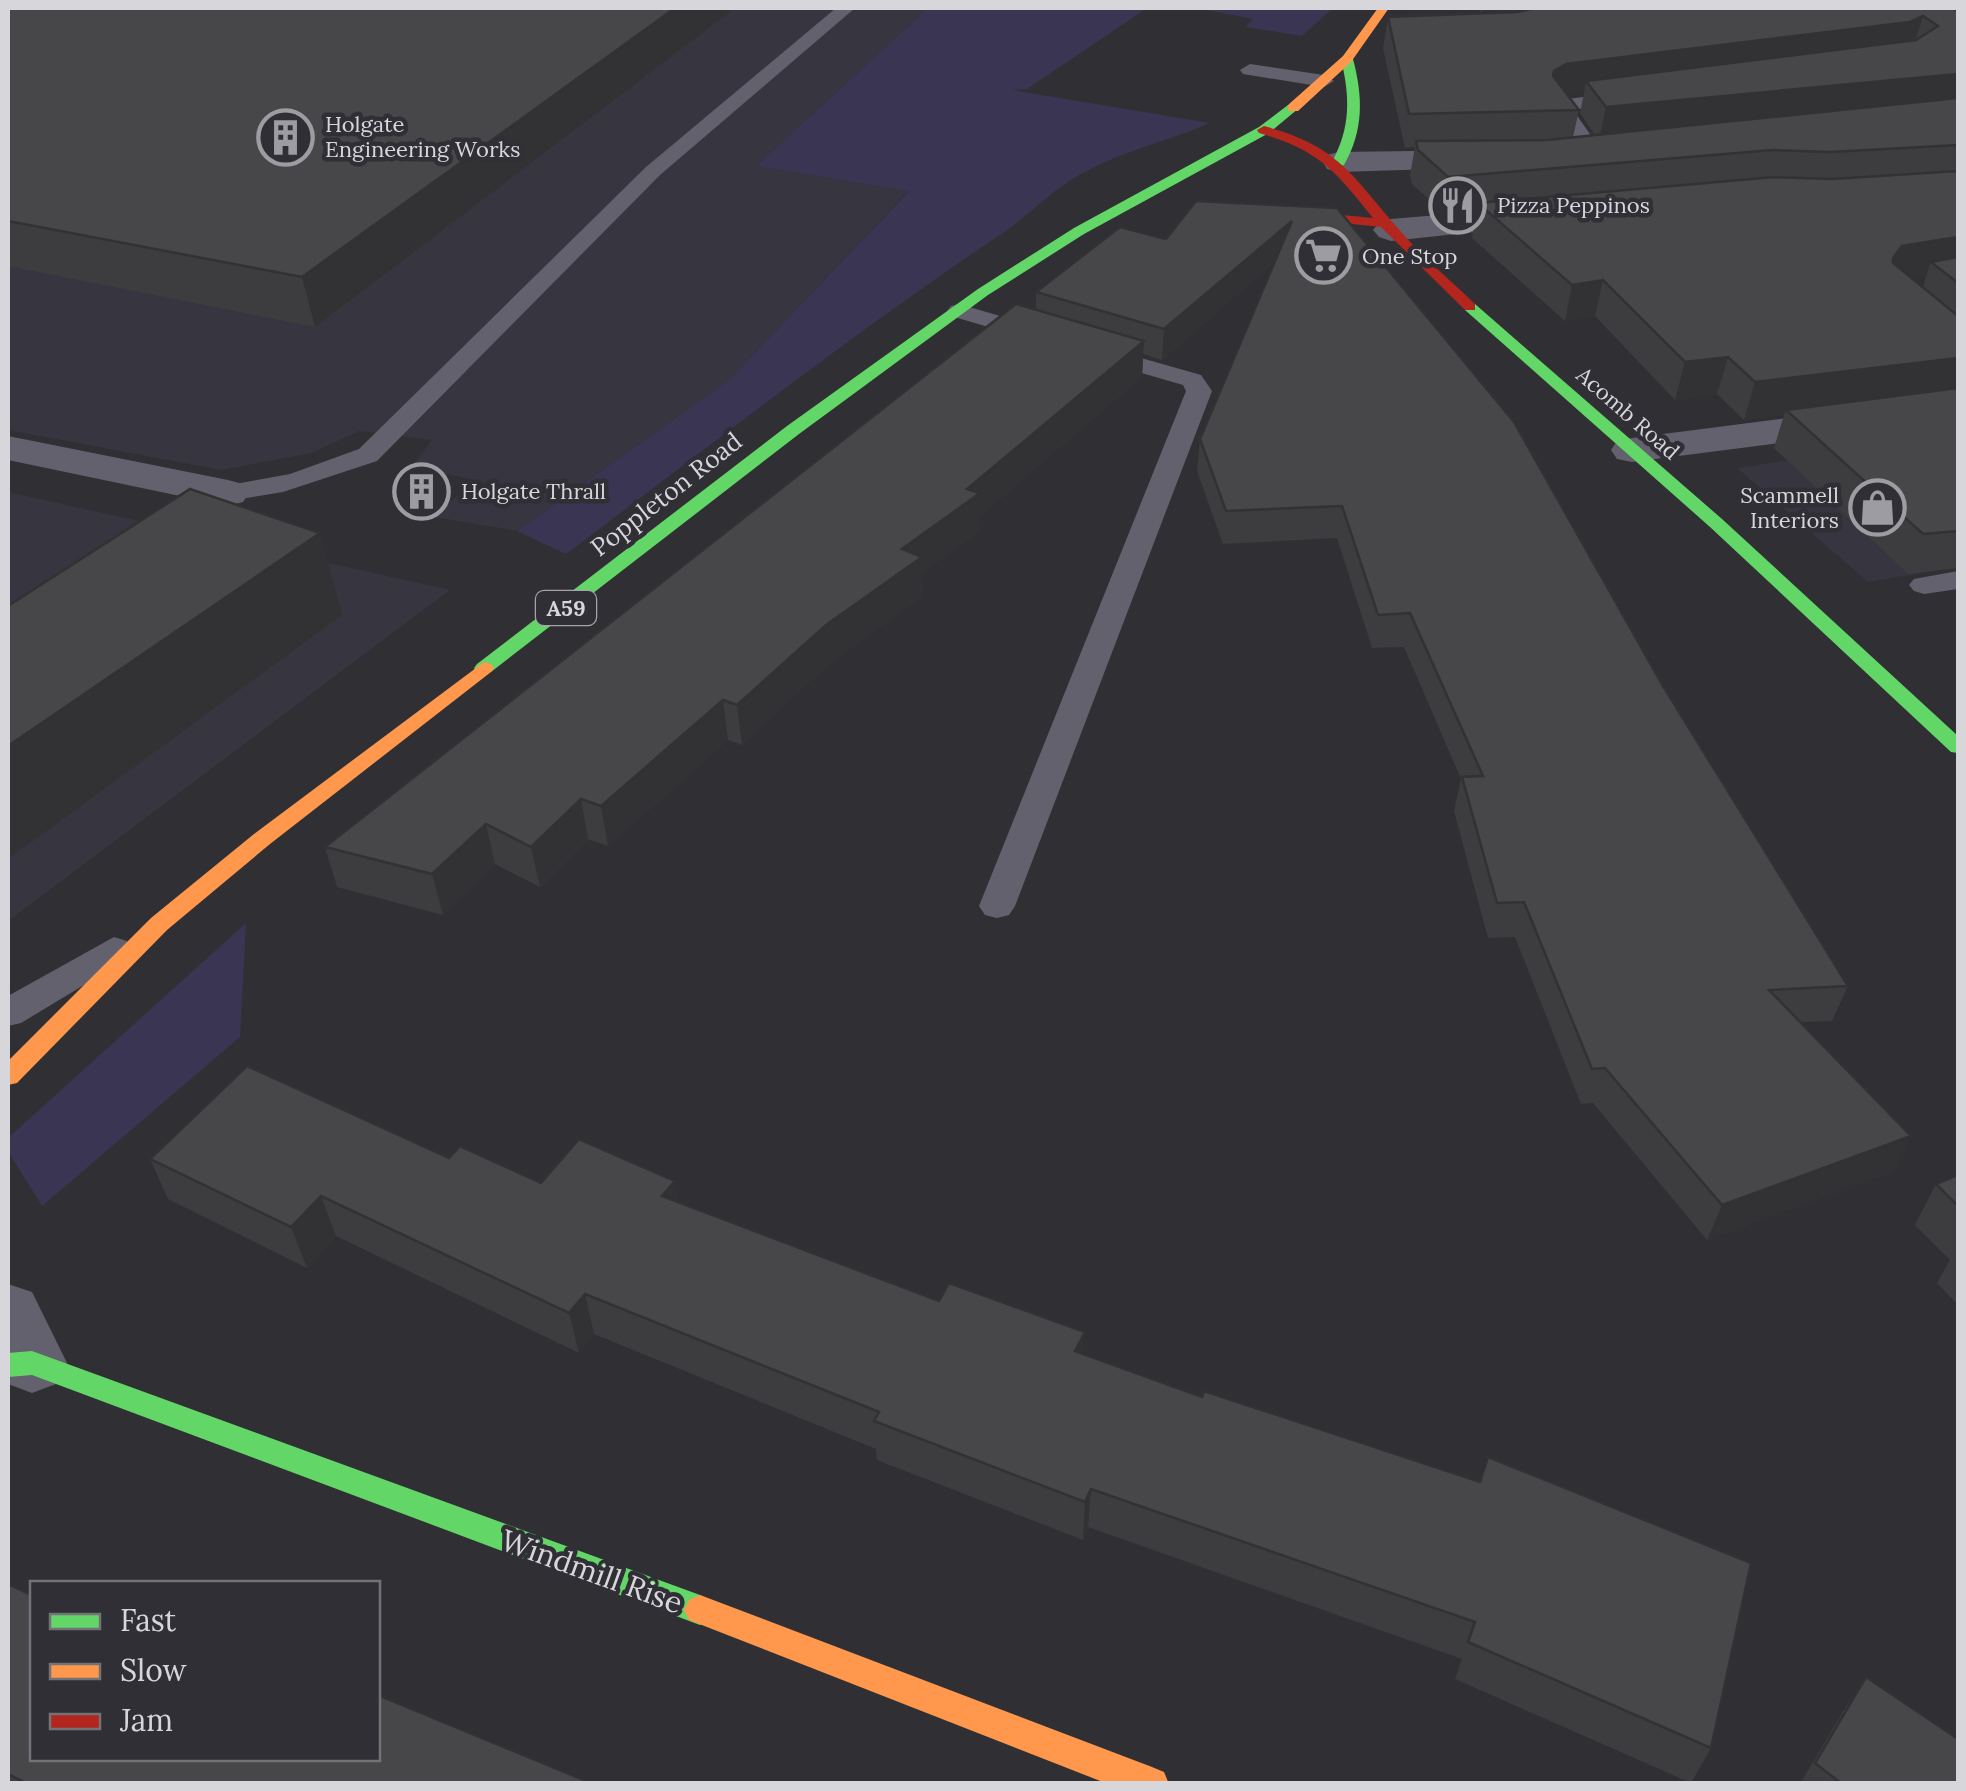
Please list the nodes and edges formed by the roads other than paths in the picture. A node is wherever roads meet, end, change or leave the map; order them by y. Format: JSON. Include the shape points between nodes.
{"nodes":[{"id":1,"x":846,"y":8,"type":"edge"},
{"id":2,"x":1383,"y":8,"type":"edge"},
{"id":3,"x":1347,"y":59,"type":"junction"},
{"id":4,"x":1250,"y":70,"type":"dead end"},
{"id":5,"x":1324,"y":81,"type":"junction"},
{"id":6,"x":1654,"y":94,"type":"edge"},
{"id":7,"x":1264,"y":130,"type":"junction"},
{"id":8,"x":1633,"y":150,"type":"edge"},
{"id":9,"x":1594,"y":154,"type":"junction"},
{"id":10,"x":1558,"y":158,"type":"edge"},
{"id":11,"x":1520,"y":160,"type":"edge"},
{"id":12,"x":1339,"y":162,"type":"junction"},
{"id":13,"x":1175,"y":208,"type":"dead end"},
{"id":14,"x":1118,"y":210,"type":"junction"},
{"id":15,"x":1255,"y":211,"type":"edge"},
{"id":16,"x":1587,"y":213,"type":"edge"},
{"id":17,"x":1389,"y":227,"type":"junction"},
{"id":18,"x":959,"y":311,"type":"junction"},
{"id":19,"x":1958,"y":408,"type":"edge"},
{"id":20,"x":8,"y":448,"type":"edge"},
{"id":21,"x":1632,"y":450,"type":"junction"},
{"id":22,"x":228,"y":493,"type":"joint"},
{"id":23,"x":1958,"y":580,"type":"edge"},
{"id":24,"x":1924,"y":585,"type":"dead end"},
{"id":25,"x":1958,"y":747,"type":"edge"},
{"id":26,"x":997,"y":906,"type":"dead end"},
{"id":27,"x":159,"y":924,"type":"junction"},
{"id":28,"x":8,"y":1013,"type":"edge"},
{"id":29,"x":8,"y":1076,"type":"edge"},
{"id":30,"x":16,"y":1346,"type":"edge"},
{"id":31,"x":1152,"y":1784,"type":"edge"}],
"edges":[{"from":1,"to":22,"type":"lane","via":[[653,171],[368,455],[328,474]]},
{"from":2,"to":3,"type":"main road","number":"A59","via":[[1377,38]]},
{"from":3,"to":5,"type":"main road","number":"A59"},
{"from":3,"to":12,"type":"main road","via":[[1359,107],[1355,136]]},
{"from":4,"to":5,"type":"lane"},
{"from":5,"to":7,"type":"main road","number":"A59"},
{"from":6,"to":9,"type":"lane","via":[[1560,106]]},
{"from":7,"to":12,"type":"main road","name":"Acomb Road","via":[[1300,139]]},
{"from":7,"to":14,"type":"main road","name":"Poppleton Road","number":"A59"},
{"from":8,"to":9,"type":"street"},
{"from":9,"to":10,"type":"street"},
{"from":11,"to":12,"type":"street"},
{"from":12,"to":17,"type":"main road","name":"Acomb Road"},
{"from":13,"to":14,"type":"main road"},
{"from":14,"to":18,"type":"main road","name":"Poppleton Road","number":"A59"},
{"from":15,"to":17,"type":"main road"},
{"from":16,"to":17,"type":"street"},
{"from":17,"to":21,"type":"main road","name":"Acomb Road"},
{"from":18,"to":26,"type":"lane","via":[[1192,380],[1199,391]]},
{"from":18,"to":27,"type":"main road","name":"Poppleton Road","number":"A59","via":[[793,430]]},
{"from":19,"to":21,"type":"street"},
{"from":20,"to":22,"type":"street"},
{"from":21,"to":25,"type":"main road","name":"Acomb Road"},
{"from":23,"to":24,"type":"lane"},
{"from":27,"to":28,"type":"lane"},
{"from":27,"to":29,"type":"main road","name":"Poppleton Road","number":"A59"},
{"from":30,"to":31,"type":"main road","name":"Windmill Rise"}]}
